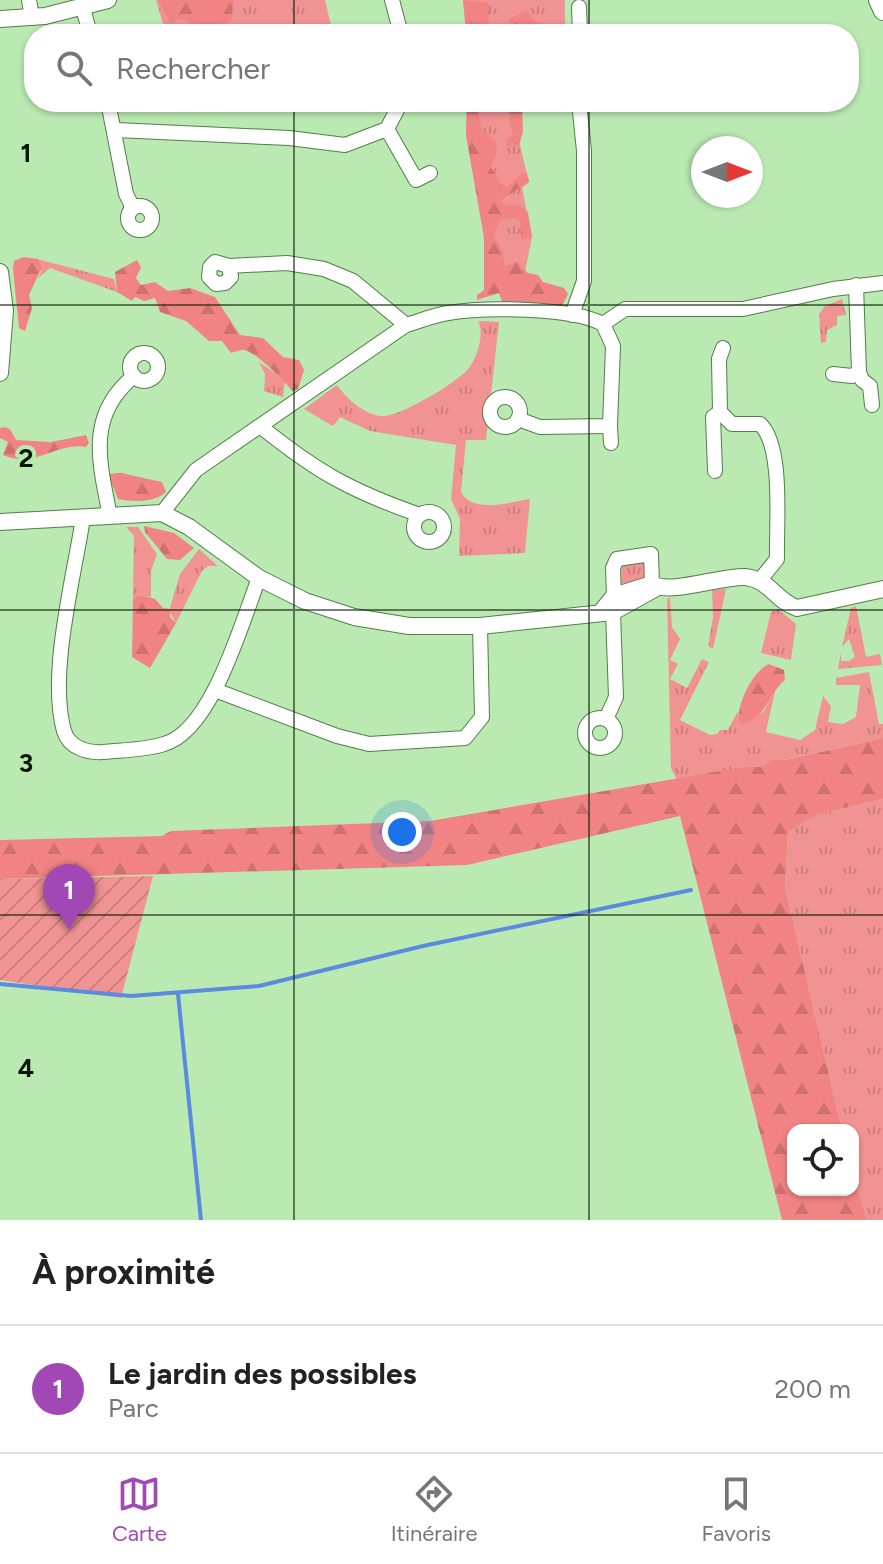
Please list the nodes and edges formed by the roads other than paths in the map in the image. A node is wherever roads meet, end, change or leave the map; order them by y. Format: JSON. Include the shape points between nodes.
{"nodes":[{"id":1,"x":29,"y":0,"type":"edge"},
{"id":2,"x":108,"y":0,"type":"edge"},
{"id":3,"x":392,"y":0,"type":"edge"},
{"id":4,"x":878,"y":0,"type":"edge"},
{"id":5,"x":579,"y":7,"type":"dead end"},
{"id":6,"x":83,"y":8,"type":"junction"},
{"id":7,"x":883,"y":11,"type":"edge"},
{"id":8,"x":32,"y":18,"type":"junction"},
{"id":9,"x":0,"y":19,"type":"edge"},
{"id":10,"x":87,"y":24,"type":"edge"},
{"id":11,"x":398,"y":24,"type":"edge"},
{"id":12,"x":580,"y":24,"type":"edge"},
{"id":13,"x":111,"y":112,"type":"edge"},
{"id":14,"x":396,"y":112,"type":"edge"},
{"id":15,"x":580,"y":112,"type":"edge"},
{"id":16,"x":387,"y":129,"type":"junction"},
{"id":17,"x":116,"y":130,"type":"junction"},
{"id":18,"x":430,"y":173,"type":"dead end"},
{"id":19,"x":133,"y":208,"type":"dead end"},
{"id":20,"x":229,"y":266,"type":"dead end"},
{"id":21,"x":0,"y":272,"type":"edge"},
{"id":22,"x":883,"y":283,"type":"edge"},
{"id":23,"x":856,"y":285,"type":"junction"},
{"id":24,"x":2,"y":311,"type":"edge"},
{"id":25,"x":572,"y":315,"type":"junction"},
{"id":26,"x":603,"y":324,"type":"junction"},
{"id":27,"x":406,"y":325,"type":"junction"},
{"id":28,"x":723,"y":348,"type":"dead end"},
{"id":29,"x":859,"y":372,"type":"junction"},
{"id":30,"x":0,"y":373,"type":"edge"},
{"id":31,"x":833,"y":374,"type":"dead end"},
{"id":32,"x":134,"y":376,"type":"dead end"},
{"id":33,"x":872,"y":405,"type":"dead end"},
{"id":34,"x":720,"y":412,"type":"junction"},
{"id":35,"x":518,"y":419,"type":"dead end"},
{"id":36,"x":732,"y":424,"type":"junction"},
{"id":37,"x":260,"y":426,"type":"junction"},
{"id":38,"x":610,"y":426,"type":"junction"},
{"id":39,"x":714,"y":437,"type":"junction"},
{"id":40,"x":611,"y":443,"type":"dead end"},
{"id":41,"x":715,"y":471,"type":"dead end"},
{"id":42,"x":162,"y":513,"type":"junction"},
{"id":43,"x":420,"y":515,"type":"dead end"},
{"id":44,"x":110,"y":516,"type":"junction"},
{"id":45,"x":83,"y":518,"type":"junction"},
{"id":46,"x":0,"y":522,"type":"edge"},
{"id":47,"x":259,"y":578,"type":"junction"},
{"id":48,"x":760,"y":580,"type":"junction"},
{"id":49,"x":655,"y":586,"type":"junction"},
{"id":50,"x":883,"y":589,"type":"edge"},
{"id":51,"x":610,"y":607,"type":"junction"},
{"id":52,"x":480,"y":626,"type":"junction"},
{"id":53,"x":215,"y":690,"type":"junction"},
{"id":54,"x":606,"y":719,"type":"dead end"}],
"edges":[{"from":1,"to":8,"type":"street"},
{"from":2,"to":6,"type":"street"},
{"from":3,"to":11,"type":"street"},
{"from":4,"to":7,"type":"main road"},
{"from":5,"to":12,"type":"street"},
{"from":6,"to":8,"type":"street"},
{"from":6,"to":10,"type":"street"},
{"from":8,"to":9,"type":"street"},
{"from":13,"to":17,"type":"street"},
{"from":14,"to":16,"type":"street"},
{"from":15,"to":25,"type":"street","via":[[584,281]]},
{"from":16,"to":17,"type":"street","via":[[345,145]]},
{"from":16,"to":18,"type":"street","via":[[416,180]]},
{"from":17,"to":19,"type":"street"},
{"from":20,"to":27,"type":"street","via":[[287,263],[324,269],[353,281]]},
{"from":21,"to":24,"type":"street"},
{"from":22,"to":23,"type":"street"},
{"from":23,"to":26,"type":"street","via":[[743,309],[625,309]]},
{"from":23,"to":29,"type":"street"},
{"from":24,"to":30,"type":"street"},
{"from":25,"to":26,"type":"street"},
{"from":25,"to":27,"type":"street","via":[[447,313]]},
{"from":26,"to":38,"type":"street","via":[[613,346]]},
{"from":27,"to":37,"type":"street"},
{"from":28,"to":34,"type":"street"},
{"from":29,"to":31,"type":"street"},
{"from":29,"to":33,"type":"street","via":[[870,386]]},
{"from":32,"to":44,"type":"street","via":[[122,386],[97,440]]},
{"from":34,"to":36,"type":"street"},
{"from":34,"to":39,"type":"street","via":[[713,417]]},
{"from":35,"to":38,"type":"street","via":[[540,427]]},
{"from":36,"to":39,"type":"street","via":[[722,437]]},
{"from":36,"to":48,"type":"street","via":[[760,424],[769,433],[774,460],[777,559]]},
{"from":37,"to":42,"type":"street","via":[[196,470]]},
{"from":37,"to":43,"type":"street","via":[[310,467],[353,491]]},
{"from":38,"to":40,"type":"street"},
{"from":39,"to":41,"type":"street"},
{"from":42,"to":44,"type":"street"},
{"from":42,"to":47,"type":"street"},
{"from":44,"to":45,"type":"street"},
{"from":45,"to":46,"type":"street"},
{"from":45,"to":53,"type":"street","via":[[60,670],[64,732],[71,743],[85,752],[167,744],[193,724]]},
{"from":47,"to":52,"type":"street","via":[[354,617],[409,626]]},
{"from":47,"to":53,"type":"street"},
{"from":48,"to":49,"type":"street","via":[[717,578]]},
{"from":48,"to":50,"type":"street","via":[[797,608]]},
{"from":49,"to":51,"type":"street"},
{"from":49,"to":51,"type":"street","via":[[651,554],[617,559]]},
{"from":51,"to":52,"type":"street"},
{"from":51,"to":54,"type":"street","via":[[616,697]]},
{"from":52,"to":53,"type":"street","via":[[482,717],[465,738],[369,744]]}]}
